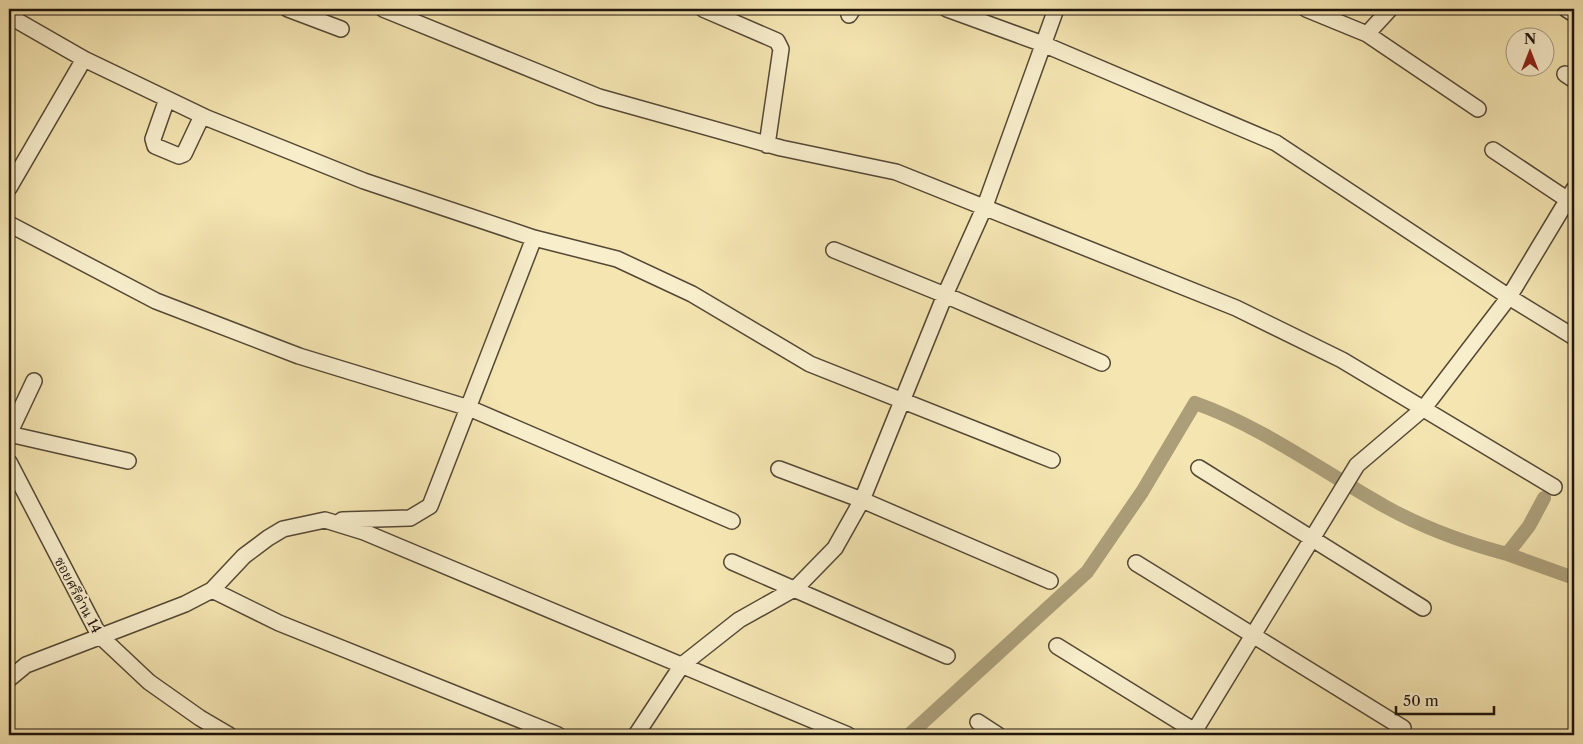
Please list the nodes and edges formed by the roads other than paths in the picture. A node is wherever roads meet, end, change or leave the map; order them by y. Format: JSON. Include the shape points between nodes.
{"nodes":[{"id":1,"x":383,"y":9,"type":"edge"},
{"id":2,"x":702,"y":9,"type":"edge"},
{"id":3,"x":947,"y":9,"type":"edge"},
{"id":4,"x":1056,"y":9,"type":"edge"},
{"id":5,"x":1306,"y":9,"type":"edge"},
{"id":6,"x":1390,"y":9,"type":"edge"},
{"id":7,"x":1566,"y":9,"type":"edge"},
{"id":8,"x":297,"y":11,"type":"edge"},
{"id":9,"x":1574,"y":14,"type":"edge"},
{"id":10,"x":9,"y":16,"type":"edge"},
{"id":11,"x":341,"y":29,"type":"dead end"},
{"id":12,"x":1367,"y":34,"type":"junction"},
{"id":13,"x":1043,"y":44,"type":"junction"},
{"id":14,"x":84,"y":58,"type":"junction"},
{"id":15,"x":167,"y":98,"type":"junction"},
{"id":16,"x":1478,"y":109,"type":"dead end"},
{"id":17,"x":202,"y":116,"type":"junction"},
{"id":18,"x":767,"y":145,"type":"junction"},
{"id":19,"x":1493,"y":150,"type":"dead end"},
{"id":20,"x":9,"y":188,"type":"edge"},
{"id":21,"x":1572,"y":198,"type":"edge"},
{"id":22,"x":985,"y":206,"type":"junction"},
{"id":23,"x":9,"y":224,"type":"edge"},
{"id":24,"x":534,"y":238,"type":"junction"},
{"id":25,"x":834,"y":250,"type":"dead end"},
{"id":26,"x":945,"y":295,"type":"junction"},
{"id":27,"x":1509,"y":297,"type":"junction"},
{"id":28,"x":1574,"y":337,"type":"edge"},
{"id":29,"x":1102,"y":363,"type":"dead end"},
{"id":30,"x":34,"y":380,"type":"dead end"},
{"id":31,"x":902,"y":401,"type":"junction"},
{"id":32,"x":469,"y":408,"type":"junction"},
{"id":33,"x":1424,"y":408,"type":"junction"},
{"id":34,"x":9,"y":434,"type":"edge"},
{"id":35,"x":1052,"y":460,"type":"dead end"},
{"id":36,"x":128,"y":461,"type":"dead end"},
{"id":37,"x":9,"y":462,"type":"edge"},
{"id":38,"x":1199,"y":468,"type":"dead end"},
{"id":39,"x":779,"y":469,"type":"dead end"},
{"id":40,"x":1554,"y":487,"type":"dead end"},
{"id":41,"x":862,"y":500,"type":"junction"},
{"id":42,"x":325,"y":520,"type":"junction"},
{"id":43,"x":732,"y":521,"type":"dead end"},
{"id":44,"x":1312,"y":540,"type":"junction"},
{"id":45,"x":732,"y":562,"type":"dead end"},
{"id":46,"x":1136,"y":563,"type":"dead end"},
{"id":47,"x":1050,"y":581,"type":"dead end"},
{"id":48,"x":796,"y":588,"type":"junction"},
{"id":49,"x":212,"y":590,"type":"junction"},
{"id":50,"x":1423,"y":608,"type":"dead end"},
{"id":51,"x":99,"y":635,"type":"junction"},
{"id":52,"x":1253,"y":635,"type":"junction"},
{"id":53,"x":1057,"y":646,"type":"dead end"},
{"id":54,"x":947,"y":656,"type":"dead end"},
{"id":55,"x":682,"y":665,"type":"junction"},
{"id":56,"x":9,"y":678,"type":"edge"},
{"id":57,"x":978,"y":722,"type":"dead end"},
{"id":58,"x":1404,"y":728,"type":"dead end"},
{"id":59,"x":1196,"y":734,"type":"edge"},
{"id":60,"x":229,"y":735,"type":"edge"},
{"id":61,"x":558,"y":735,"type":"edge"},
{"id":62,"x":636,"y":735,"type":"edge"},
{"id":63,"x":848,"y":735,"type":"edge"},
{"id":64,"x":998,"y":735,"type":"edge"}],
"edges":[{"from":1,"to":18,"type":"street","via":[[599,97]]},
{"from":2,"to":18,"type":"street","via":[[777,41],[781,49]]},
{"from":3,"to":13,"type":"street"},
{"from":4,"to":13,"type":"street"},
{"from":5,"to":12,"type":"street"},
{"from":6,"to":12,"type":"street"},
{"from":7,"to":9,"type":"street"},
{"from":8,"to":11,"type":"street"},
{"from":10,"to":14,"type":"street"},
{"from":12,"to":16,"type":"street"},
{"from":13,"to":22,"type":"street"},
{"from":13,"to":27,"type":"street","via":[[1276,143]]},
{"from":14,"to":15,"type":"street"},
{"from":14,"to":20,"type":"street"},
{"from":15,"to":17,"type":"street"},
{"from":15,"to":17,"type":"street","via":[[153,139],[155,146],[179,156],[184,154]]},
{"from":17,"to":24,"type":"street","via":[[364,181]]},
{"from":18,"to":22,"type":"street","via":[[896,172]]},
{"from":19,"to":21,"type":"street"},
{"from":21,"to":27,"type":"street"},
{"from":22,"to":26,"type":"street"},
{"from":22,"to":33,"type":"street","via":[[1236,308],[1342,360]]},
{"from":23,"to":32,"type":"street","via":[[156,301],[299,356]]},
{"from":24,"to":31,"type":"street","via":[[617,259],[698,297],[810,364]]},
{"from":24,"to":32,"type":"street"},
{"from":25,"to":26,"type":"street"},
{"from":26,"to":29,"type":"street"},
{"from":26,"to":31,"type":"street"},
{"from":27,"to":28,"type":"street"},
{"from":27,"to":33,"type":"street"},
{"from":30,"to":34,"type":"street"},
{"from":31,"to":35,"type":"street"},
{"from":31,"to":41,"type":"street"},
{"from":32,"to":42,"type":"street","via":[[430,506],[410,518]]},
{"from":32,"to":43,"type":"street"},
{"from":33,"to":40,"type":"street"},
{"from":33,"to":44,"type":"street","via":[[1357,466]]},
{"from":34,"to":36,"type":"street"},
{"from":37,"to":51,"type":"street","name":"ซอยศรีด่าน 14"},
{"from":38,"to":44,"type":"street"},
{"from":39,"to":41,"type":"street"},
{"from":41,"to":47,"type":"street"},
{"from":41,"to":48,"type":"street","via":[[835,548]]},
{"from":42,"to":49,"type":"street","via":[[283,529],[268,538],[244,556]]},
{"from":42,"to":55,"type":"street","via":[[364,532]]},
{"from":44,"to":50,"type":"street"},
{"from":44,"to":52,"type":"street"},
{"from":45,"to":48,"type":"street"},
{"from":46,"to":52,"type":"street"},
{"from":48,"to":54,"type":"street"},
{"from":48,"to":55,"type":"street","via":[[739,620]]},
{"from":49,"to":51,"type":"street","via":[[185,604]]},
{"from":49,"to":61,"type":"street","via":[[279,623]]},
{"from":51,"to":56,"type":"street","via":[[26,665]]},
{"from":51,"to":60,"type":"street","name":"ซอยศรีด่าน 14","via":[[149,682]]},
{"from":52,"to":58,"type":"street"},
{"from":52,"to":59,"type":"street"},
{"from":53,"to":59,"type":"street"},
{"from":55,"to":62,"type":"street"},
{"from":55,"to":63,"type":"street"},
{"from":57,"to":64,"type":"street"}]}
